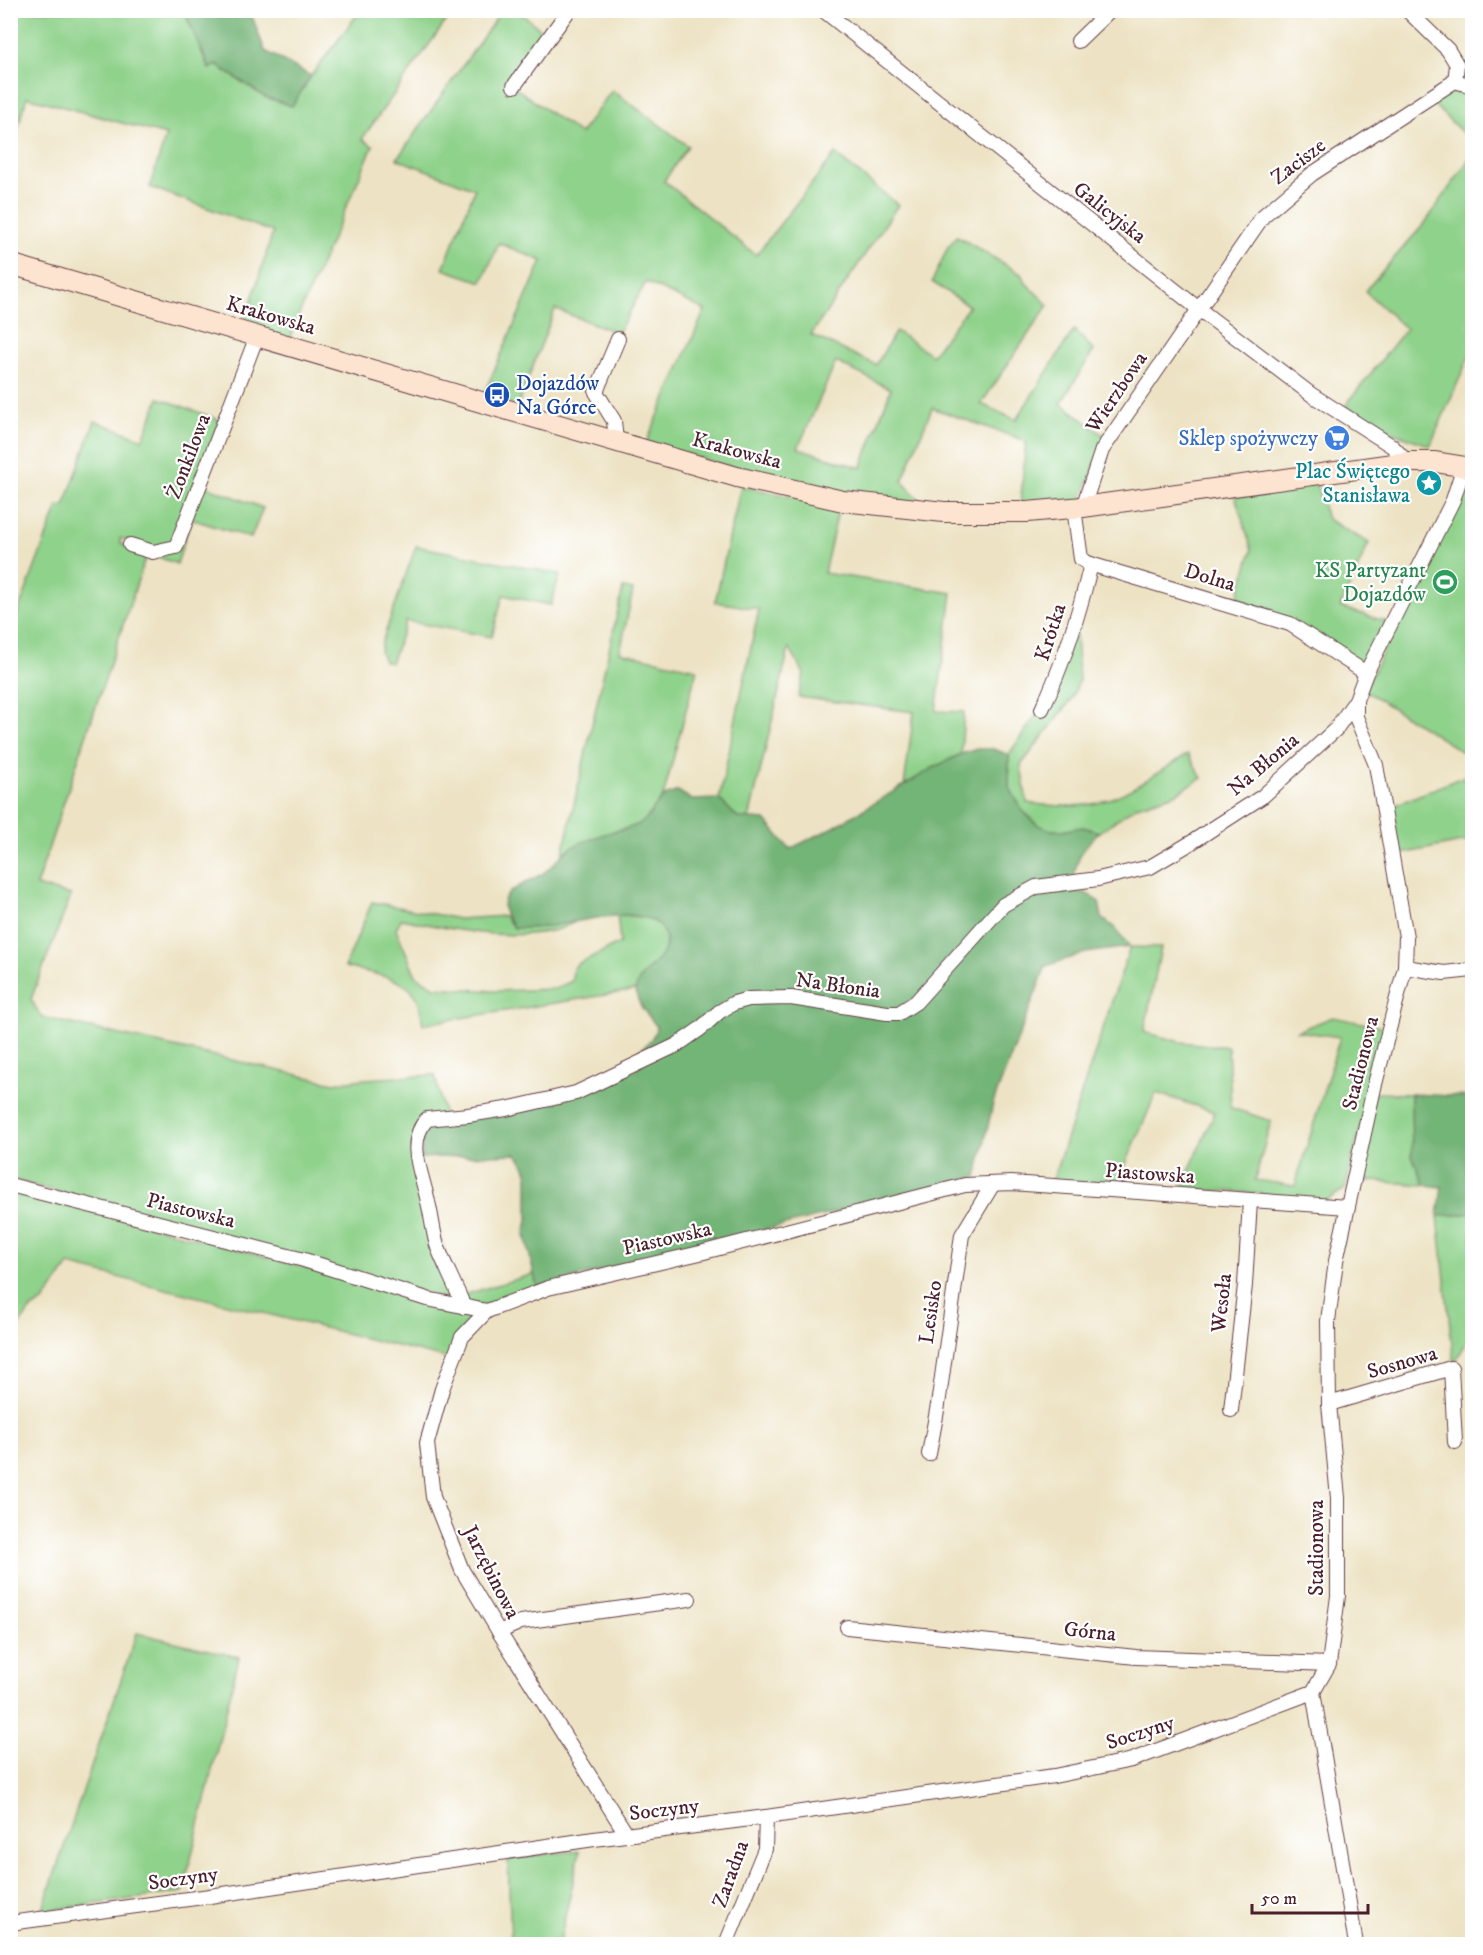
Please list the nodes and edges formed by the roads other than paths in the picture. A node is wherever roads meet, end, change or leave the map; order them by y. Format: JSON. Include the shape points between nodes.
{"nodes":[{"id":1,"x":569,"y":10,"type":"edge"},
{"id":2,"x":823,"y":10,"type":"edge"},
{"id":3,"x":1110,"y":10,"type":"edge"},
{"id":4,"x":1407,"y":10,"type":"edge"},
{"id":5,"x":1078,"y":41,"type":"dead end"},
{"id":6,"x":1455,"y":81,"type":"junction"},
{"id":7,"x":514,"y":86,"type":"dead end"},
{"id":8,"x":1473,"y":86,"type":"edge"},
{"id":9,"x":10,"y":264,"type":"edge"},
{"id":10,"x":1200,"y":310,"type":"junction"},
{"id":11,"x":257,"y":336,"type":"junction"},
{"id":12,"x":618,"y":339,"type":"dead end"},
{"id":13,"x":616,"y":441,"type":"junction"},
{"id":14,"x":1397,"y":463,"type":"junction"},
{"id":15,"x":1468,"y":467,"type":"edge"},
{"id":16,"x":1078,"y":507,"type":"junction"},
{"id":17,"x":130,"y":544,"type":"dead end"},
{"id":18,"x":1091,"y":564,"type":"junction"},
{"id":19,"x":1366,"y":673,"type":"junction"},
{"id":20,"x":1356,"y":700,"type":"junction"},
{"id":21,"x":1042,"y":710,"type":"dead end"},
{"id":22,"x":1405,"y":967,"type":"junction"},
{"id":23,"x":1473,"y":970,"type":"edge"},
{"id":24,"x":993,"y":1184,"type":"junction"},
{"id":25,"x":10,"y":1185,"type":"edge"},
{"id":26,"x":1250,"y":1201,"type":"junction"},
{"id":27,"x":1348,"y":1207,"type":"junction"},
{"id":28,"x":464,"y":1307,"type":"junction"},
{"id":29,"x":487,"y":1311,"type":"junction"},
{"id":30,"x":1329,"y":1404,"type":"junction"},
{"id":31,"x":1231,"y":1410,"type":"dead end"},
{"id":32,"x":1455,"y":1442,"type":"dead end"},
{"id":33,"x":929,"y":1454,"type":"dead end"},
{"id":34,"x":689,"y":1599,"type":"dead end"},
{"id":35,"x":847,"y":1628,"type":"dead end"},
{"id":36,"x":499,"y":1632,"type":"junction"},
{"id":37,"x":1329,"y":1664,"type":"junction"},
{"id":38,"x":1313,"y":1692,"type":"junction"},
{"id":39,"x":766,"y":1817,"type":"junction"},
{"id":40,"x":627,"y":1834,"type":"junction"},
{"id":41,"x":10,"y":1923,"type":"edge"},
{"id":42,"x":726,"y":1944,"type":"edge"},
{"id":43,"x":1356,"y":1944,"type":"edge"}],
"edges":[{"from":1,"to":7,"type":"street"},
{"from":2,"to":10,"type":"street","name":"Galicyjska"},
{"from":3,"to":5,"type":"street"},
{"from":4,"to":6,"type":"street","via":[[1448,50],[1457,65]]},
{"from":6,"to":8,"type":"street"},
{"from":6,"to":10,"type":"street","name":"Zacisze","via":[[1312,174],[1263,216]]},
{"from":9,"to":11,"type":"street","name":"Krakowska"},
{"from":10,"to":14,"type":"street","name":"Galicyjska","via":[[1312,395],[1392,446]]},
{"from":10,"to":16,"type":"street","name":"Wierzbowa","via":[[1102,450]]},
{"from":11,"to":13,"type":"street","name":"Krakowska"},
{"from":11,"to":17,"type":"street","name":"Żonkilowa","via":[[176,547],[153,552]]},
{"from":12,"to":13,"type":"street","via":[[596,392],[615,421]]},
{"from":13,"to":16,"type":"street","name":"Krakowska","via":[[738,477],[843,501],[944,512],[1027,512]]},
{"from":14,"to":15,"type":"street","name":"Krakowska","via":[[1435,462]]},
{"from":14,"to":16,"type":"street","name":"Krakowska"},
{"from":15,"to":19,"type":"street"},
{"from":16,"to":18,"type":"street","via":[[1081,559]]},
{"from":18,"to":19,"type":"street","name":"Dolna","via":[[1290,624]]},
{"from":18,"to":21,"type":"street","name":"Krótka","via":[[1059,675]]},
{"from":19,"to":20,"type":"street"},
{"from":20,"to":22,"type":"street","name":"Stadionowa","via":[[1356,717],[1376,765],[1406,937]]},
{"from":20,"to":28,"type":"street","name":"Na Błonia","via":[[1336,729],[1263,796],[1180,850],[1150,867],[1128,873],[1036,887],[1003,905],[916,1002],[899,1013],[791,998],[749,999],[719,1012],[677,1045],[576,1093],[477,1114],[427,1119],[420,1126],[417,1160],[437,1245]]},
{"from":22,"to":23,"type":"street","via":[[1444,973]]},
{"from":22,"to":27,"type":"street","name":"Stadionowa"},
{"from":24,"to":26,"type":"street","name":"Piastowska"},
{"from":24,"to":29,"type":"street","name":"Piastowska","via":[[965,1185],[700,1253],[593,1276]]},
{"from":24,"to":33,"type":"street","name":"Lesisko","via":[[962,1235]]},
{"from":25,"to":28,"type":"street","name":"Piastowska","via":[[304,1260]]},
{"from":26,"to":27,"type":"street","name":"Piastowska"},
{"from":26,"to":31,"type":"street","name":"Wesoła"},
{"from":27,"to":30,"type":"street","name":"Stadionowa","via":[[1328,1321]]},
{"from":28,"to":29,"type":"street","name":"Piastowska"},
{"from":29,"to":36,"type":"street","name":"Jarzębinowa","via":[[462,1337],[427,1443],[433,1497],[462,1570]]},
{"from":30,"to":32,"type":"street","name":"Sosnowa","via":[[1451,1368]]},
{"from":30,"to":37,"type":"street","name":"Stadionowa","via":[[1338,1498],[1338,1596]]},
{"from":34,"to":36,"type":"street","via":[[521,1622]]},
{"from":35,"to":37,"type":"street","name":"Górna","via":[[1136,1657]]},
{"from":36,"to":40,"type":"street","name":"Jarzębinowa"},
{"from":37,"to":38,"type":"street","name":"Stadionowa"},
{"from":38,"to":39,"type":"street","name":"Soczyny","via":[[1131,1760],[1054,1776]]},
{"from":38,"to":43,"type":"street"},
{"from":39,"to":40,"type":"street","name":"Soczyny"},
{"from":39,"to":42,"type":"street","name":"Zaradna","via":[[765,1848]]},
{"from":40,"to":41,"type":"street","name":"Soczyny"}]}
